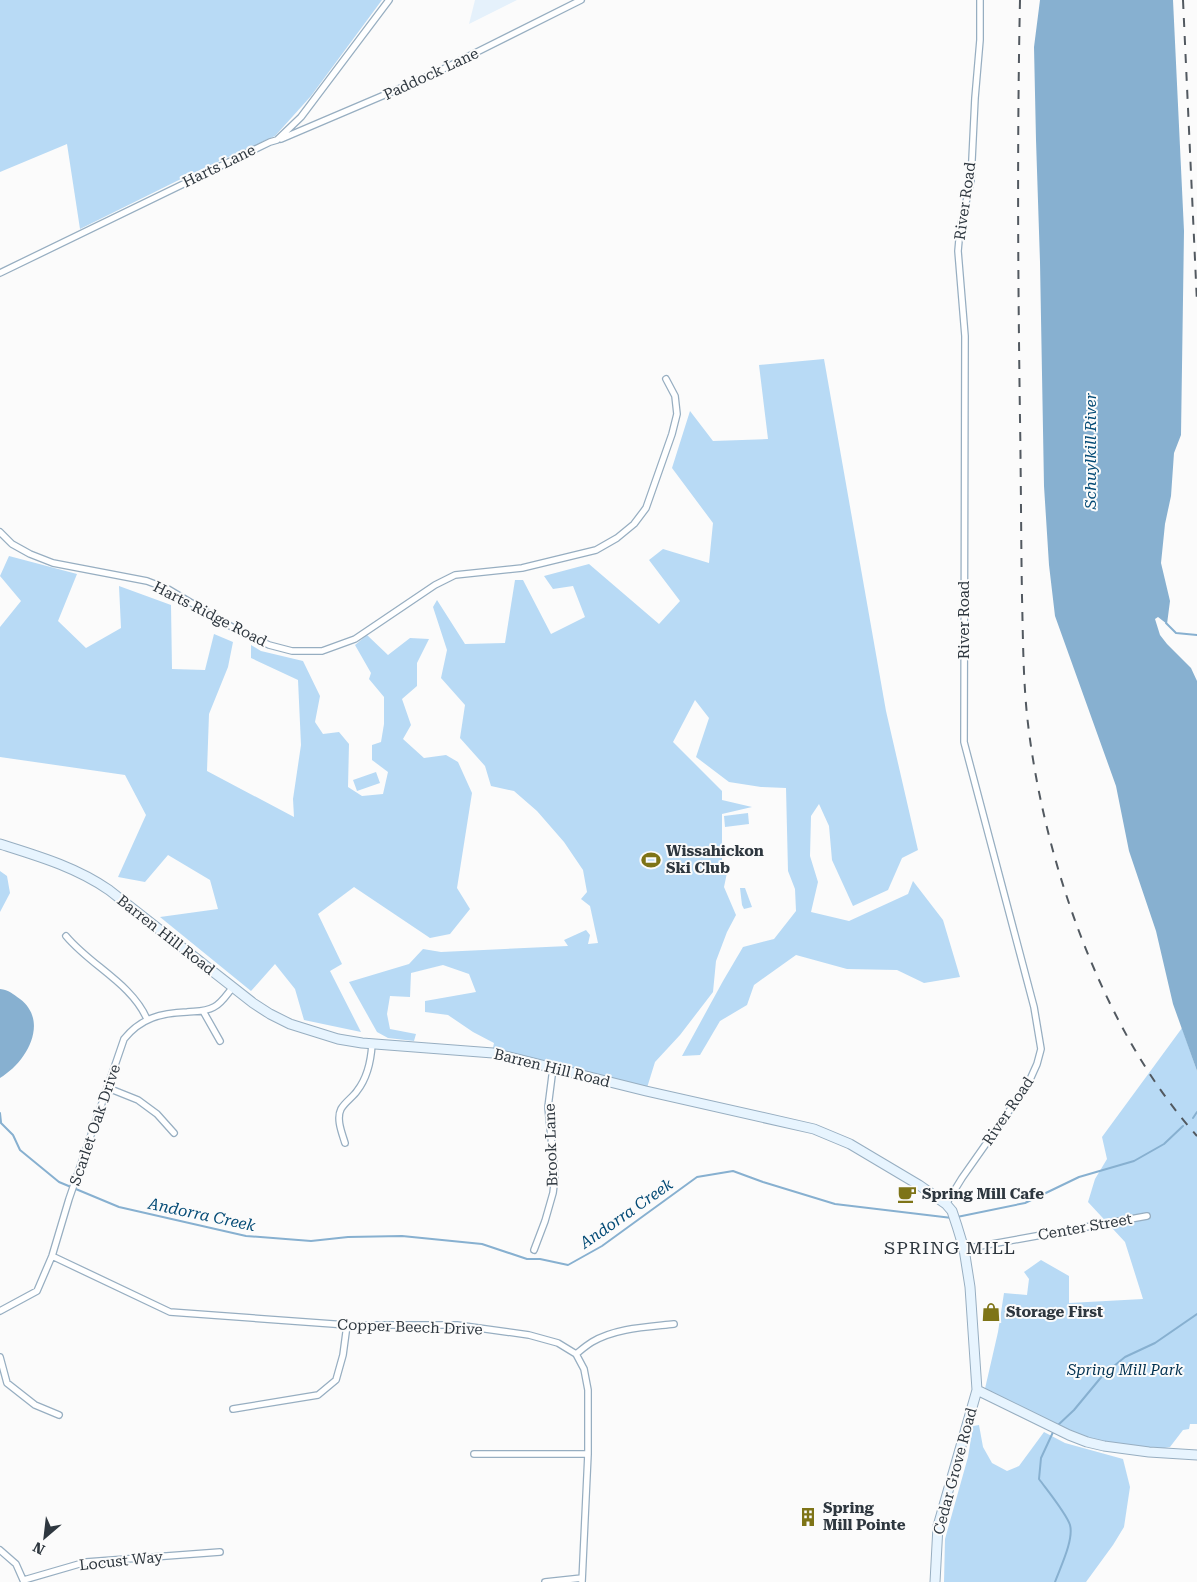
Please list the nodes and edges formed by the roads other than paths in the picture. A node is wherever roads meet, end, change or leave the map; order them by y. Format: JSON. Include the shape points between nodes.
{"nodes":[{"id":1,"x":388,"y":0,"type":"edge"},
{"id":2,"x":580,"y":0,"type":"edge"},
{"id":3,"x":980,"y":0,"type":"edge"},
{"id":4,"x":278,"y":140,"type":"junction"},
{"id":5,"x":0,"y":273,"type":"edge"},
{"id":6,"x":666,"y":379,"type":"dead end"},
{"id":7,"x":0,"y":532,"type":"edge"},
{"id":8,"x":0,"y":844,"type":"edge"},
{"id":9,"x":66,"y":936,"type":"dead end"},
{"id":10,"x":233,"y":988,"type":"junction"},
{"id":11,"x":203,"y":1011,"type":"junction"},
{"id":12,"x":147,"y":1019,"type":"junction"},
{"id":13,"x":220,"y":1041,"type":"dead end"},
{"id":14,"x":372,"y":1044,"type":"junction"},
{"id":15,"x":553,"y":1068,"type":"junction"},
{"id":16,"x":108,"y":1088,"type":"junction"},
{"id":17,"x":174,"y":1133,"type":"dead end"},
{"id":18,"x":345,"y":1143,"type":"dead end"},
{"id":19,"x":946,"y":1204,"type":"junction"},
{"id":20,"x":1147,"y":1216,"type":"dead end"},
{"id":21,"x":964,"y":1249,"type":"junction"},
{"id":22,"x":534,"y":1250,"type":"dead end"},
{"id":23,"x":52,"y":1256,"type":"junction"},
{"id":24,"x":0,"y":1312,"type":"edge"},
{"id":25,"x":674,"y":1324,"type":"dead end"},
{"id":26,"x":347,"y":1325,"type":"junction"},
{"id":27,"x":576,"y":1354,"type":"junction"},
{"id":28,"x":0,"y":1358,"type":"edge"},
{"id":29,"x":976,"y":1390,"type":"junction"},
{"id":30,"x":233,"y":1409,"type":"dead end"},
{"id":31,"x":59,"y":1415,"type":"dead end"},
{"id":32,"x":474,"y":1454,"type":"dead end"},
{"id":33,"x":588,"y":1454,"type":"junction"},
{"id":34,"x":1197,"y":1455,"type":"edge"},
{"id":35,"x":0,"y":1550,"type":"edge"},
{"id":36,"x":220,"y":1552,"type":"dead end"},
{"id":37,"x":582,"y":1580,"type":"edge"},
{"id":38,"x":24,"y":1581,"type":"edge"},
{"id":39,"x":545,"y":1582,"type":"edge"},
{"id":40,"x":935,"y":1582,"type":"edge"}],
"edges":[{"from":1,"to":4,"type":"street","name":"Harts Lane","via":[[301,117]]},
{"from":2,"to":4,"type":"street","name":"Paddock Lane","via":[[429,76]]},
{"from":3,"to":19,"type":"street","name":"River Road","via":[[971,180],[958,251],[965,336],[964,742],[1034,1007],[1041,1049],[1028,1084]]},
{"from":4,"to":5,"type":"street","name":"Harts Lane"},
{"from":6,"to":7,"type":"street","name":"Harts Ridge Road","via":[[675,396],[677,414],[672,434],[646,508],[617,538],[596,550],[568,558],[522,568],[455,575],[355,638],[322,651],[292,651],[269,645],[168,589],[147,581],[53,563],[12,544]]},
{"from":8,"to":10,"type":"street","name":"Barren Hill Road","via":[[64,865],[89,877]]},
{"from":9,"to":12,"type":"street","via":[[132,995]]},
{"from":10,"to":11,"type":"street","name":"Scarlet Oak Drive","via":[[217,1005]]},
{"from":10,"to":14,"type":"street","name":"Barren Hill Road","via":[[258,1007],[290,1024],[329,1037]]},
{"from":11,"to":12,"type":"street","name":"Scarlet Oak Drive","via":[[166,1013]]},
{"from":11,"to":13,"type":"street"},
{"from":12,"to":16,"type":"street","name":"Scarlet Oak Drive","via":[[124,1039]]},
{"from":14,"to":15,"type":"street","name":"Barren Hill Road","via":[[486,1052]]},
{"from":14,"to":18,"type":"street","via":[[365,1077],[341,1110],[340,1125]]},
{"from":15,"to":19,"type":"street","name":"Barren Hill Road","via":[[821,1131],[877,1160]]},
{"from":15,"to":22,"type":"street","name":"Brook Lane","via":[[548,1107],[554,1193]]},
{"from":16,"to":17,"type":"street","via":[[138,1100],[157,1114]]},
{"from":16,"to":23,"type":"street","name":"Scarlet Oak Drive"},
{"from":19,"to":21,"type":"street","name":"Barren Hill Road","via":[[952,1211]]},
{"from":20,"to":21,"type":"street","name":"Center Street"},
{"from":21,"to":29,"type":"street","name":"Barren Hill Road","via":[[970,1287]]},
{"from":23,"to":24,"type":"street","name":"Scarlet Oak Drive","via":[[37,1291]]},
{"from":23,"to":26,"type":"street","name":"Copper Beech Drive","via":[[170,1312]]},
{"from":25,"to":27,"type":"street","via":[[634,1328],[611,1335],[592,1342]]},
{"from":26,"to":27,"type":"street","name":"Copper Beech Drive","via":[[457,1325],[528,1335],[558,1343]]},
{"from":26,"to":30,"type":"street","via":[[336,1380],[318,1395]]},
{"from":27,"to":33,"type":"street","via":[[584,1369],[588,1390]]},
{"from":28,"to":31,"type":"street","via":[[8,1383],[35,1405]]},
{"from":29,"to":34,"type":"street","via":[[1068,1435],[1104,1446]]},
{"from":29,"to":40,"type":"street","name":"Cedar Grove Road","via":[[938,1526]]},
{"from":32,"to":33,"type":"street"},
{"from":33,"to":37,"type":"street"},
{"from":35,"to":38,"type":"street","via":[[16,1564]]},
{"from":36,"to":38,"type":"street","name":"Locust Way","via":[[86,1562]]},
{"from":37,"to":39,"type":"street"}]}
